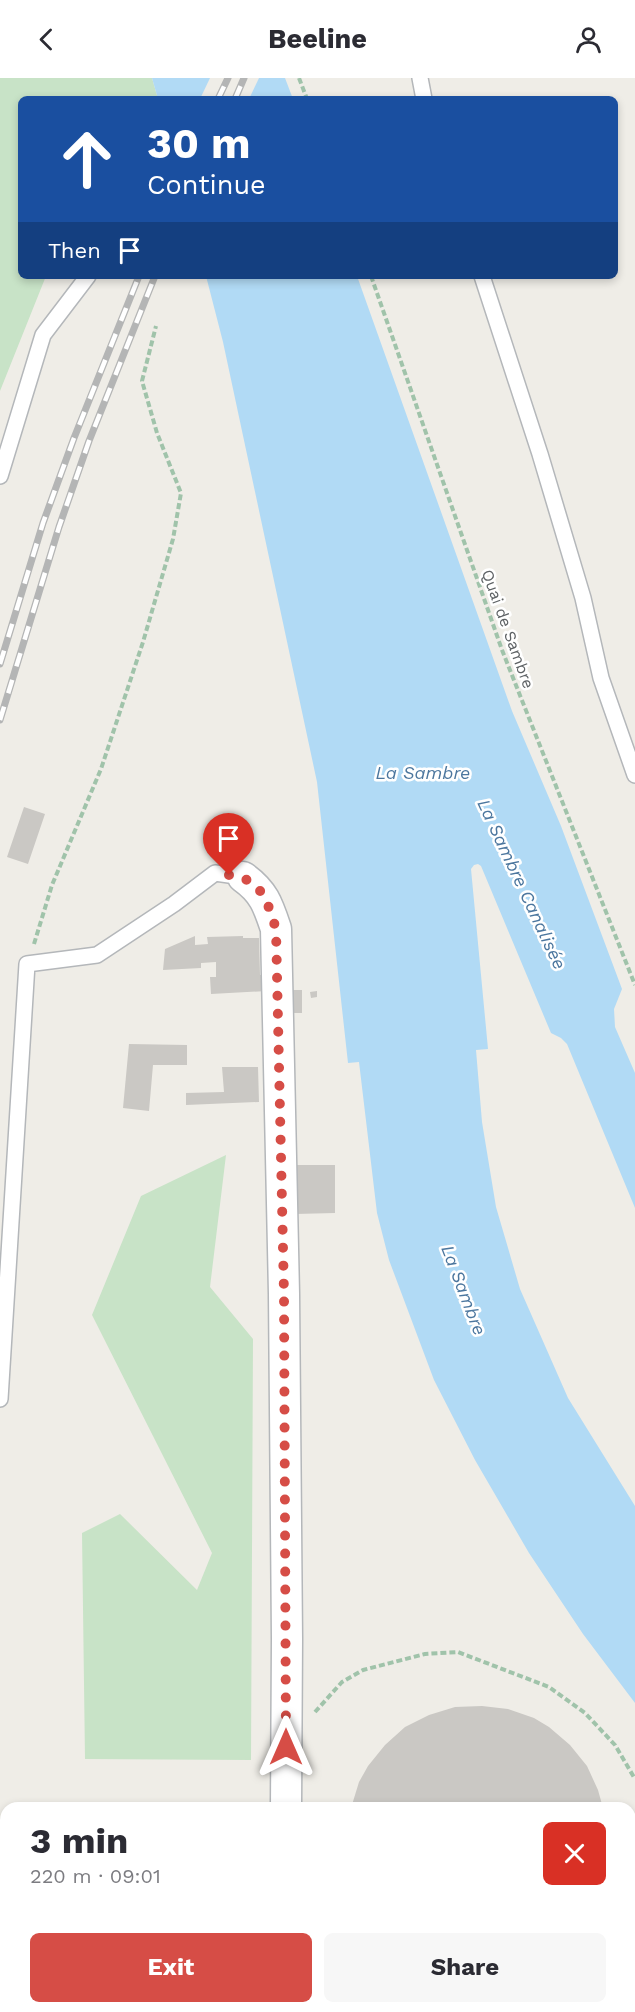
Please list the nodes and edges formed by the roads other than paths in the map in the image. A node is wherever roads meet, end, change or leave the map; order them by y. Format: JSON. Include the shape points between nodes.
{"nodes":[{"id":1,"x":420,"y":78,"type":"edge"},
{"id":2,"x":423,"y":96,"type":"edge"},
{"id":3,"x":86,"y":279,"type":"edge"},
{"id":4,"x":483,"y":279,"type":"edge"},
{"id":5,"x":0,"y":476,"type":"edge"},
{"id":6,"x":635,"y":776,"type":"edge"},
{"id":7,"x":243,"y":876,"type":"joint"},
{"id":8,"x":0,"y":1399,"type":"edge"},
{"id":9,"x":286,"y":1802,"type":"edge"}],
"edges":[{"from":1,"to":2,"type":"lane"},
{"from":3,"to":5,"type":"lane","via":[[43,335]]},
{"from":4,"to":6,"type":"lane","via":[[583,598],[601,678]]},
{"from":7,"to":8,"type":"lane","via":[[215,873],[97,955],[27,964]]},
{"from":7,"to":9,"type":"street","via":[[266,901],[276,929],[284,1294]]}]}
